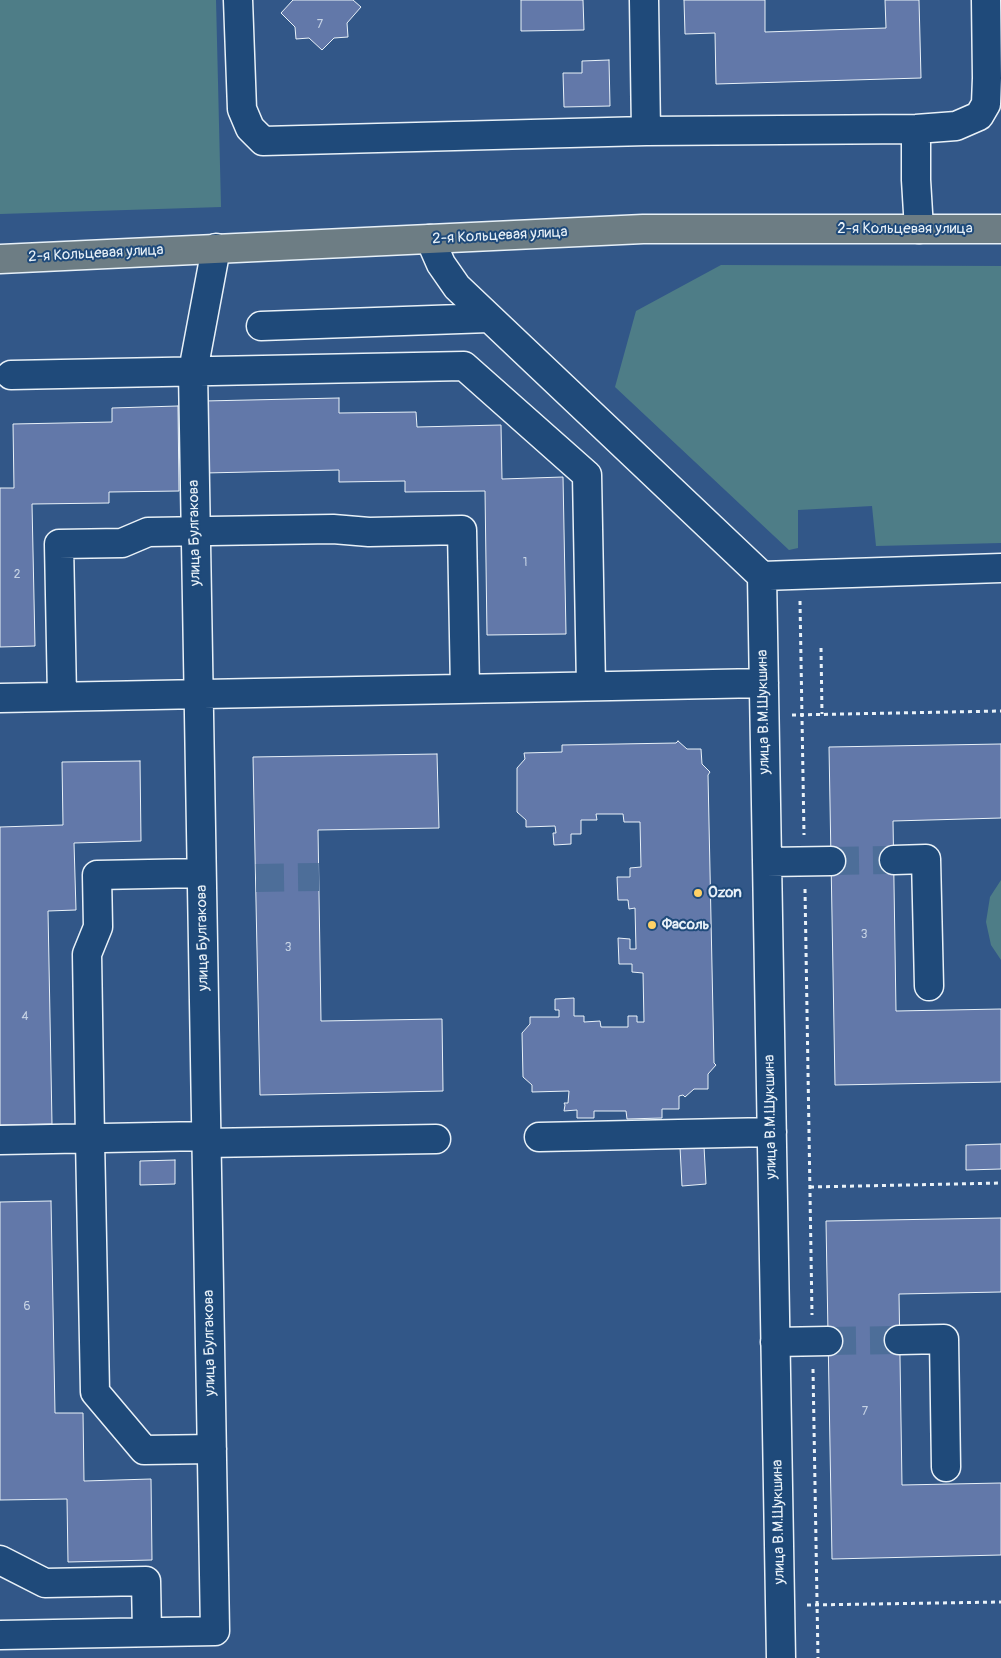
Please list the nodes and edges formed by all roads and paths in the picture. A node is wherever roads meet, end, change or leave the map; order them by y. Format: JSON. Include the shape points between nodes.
{"nodes":[{"id":1,"x":238,"y":0,"type":"edge"},
{"id":2,"x":644,"y":0,"type":"edge"},
{"id":3,"x":986,"y":0,"type":"edge"},
{"id":4,"x":916,"y":129,"type":"junction"},
{"id":5,"x":646,"y":131,"type":"junction"},
{"id":6,"x":919,"y":229,"type":"junction"},
{"id":7,"x":1001,"y":229,"type":"edge"},
{"id":8,"x":430,"y":239,"type":"junction"},
{"id":9,"x":216,"y":248,"type":"junction"},
{"id":10,"x":0,"y":259,"type":"edge"},
{"id":11,"x":490,"y":318,"type":"junction"},
{"id":12,"x":261,"y":326,"type":"dead end"},
{"id":13,"x":193,"y":371,"type":"junction"},
{"id":14,"x":11,"y":375,"type":"dead end"},
{"id":15,"x":195,"y":531,"type":"junction"},
{"id":16,"x":1001,"y":568,"type":"edge"},
{"id":17,"x":799,"y":574,"type":"junction"},
{"id":18,"x":762,"y":576,"type":"junction"},
{"id":19,"x":821,"y":648,"type":"dead end"},
{"id":20,"x":764,"y":683,"type":"junction"},
{"id":21,"x":591,"y":686,"type":"junction"},
{"id":22,"x":465,"y":688,"type":"junction"},
{"id":23,"x":198,"y":694,"type":"junction"},
{"id":24,"x":62,"y":696,"type":"junction"},
{"id":25,"x":0,"y":698,"type":"edge"},
{"id":26,"x":1001,"y":711,"type":"edge"},
{"id":27,"x":802,"y":714,"type":"junction"},
{"id":28,"x":822,"y":714,"type":"junction"},
{"id":29,"x":764,"y":715,"type":"junction"},
{"id":30,"x":894,"y":860,"type":"tunnel mouth"},
{"id":31,"x":818,"y":861,"type":"junction"},
{"id":32,"x":767,"y":862,"type":"junction"},
{"id":33,"x":202,"y":872,"type":"junction"},
{"id":34,"x":928,"y":986,"type":"dead end"},
{"id":35,"x":772,"y":1132,"type":"junction"},
{"id":36,"x":539,"y":1137,"type":"dead end"},
{"id":37,"x":90,"y":1139,"type":"junction"},
{"id":38,"x":436,"y":1139,"type":"dead end"},
{"id":39,"x":0,"y":1140,"type":"edge"},
{"id":40,"x":206,"y":1140,"type":"junction"},
{"id":41,"x":1001,"y":1183,"type":"edge"},
{"id":42,"x":810,"y":1187,"type":"junction"},
{"id":43,"x":900,"y":1340,"type":"tunnel mouth"},
{"id":44,"x":820,"y":1341,"type":"junction"},
{"id":45,"x":775,"y":1342,"type":"junction"},
{"id":46,"x":212,"y":1449,"type":"junction"},
{"id":47,"x":946,"y":1467,"type":"dead end"},
{"id":48,"x":0,"y":1560,"type":"edge"},
{"id":49,"x":1001,"y":1602,"type":"edge"},
{"id":50,"x":817,"y":1605,"type":"junction"},
{"id":51,"x":780,"y":1606,"type":"junction"},
{"id":52,"x":147,"y":1632,"type":"junction"},
{"id":53,"x":0,"y":1635,"type":"edge"},
{"id":54,"x":781,"y":1658,"type":"edge"},
{"id":55,"x":818,"y":1658,"type":"edge"}],
"edges":[{"from":1,"to":5,"type":"street","via":[[242,109],[250,128],[263,141]]},
{"from":2,"to":5,"type":"street"},
{"from":3,"to":4,"type":"street","via":[[986,104],[979,116],[956,126]]},
{"from":4,"to":5,"type":"street"},
{"from":4,"to":6,"type":"street"},
{"from":6,"to":7,"type":"main road","name":"2-я Кольцевая улица"},
{"from":6,"to":8,"type":"main road","name":"2-я Кольцевая улица","via":[[643,229]]},
{"from":8,"to":9,"type":"main road","name":"2-я Кольцевая улица"},
{"from":8,"to":11,"type":"street","via":[[441,264],[457,287]]},
{"from":9,"to":10,"type":"main road","name":"2-я Кольцевая улица"},
{"from":9,"to":13,"type":"street","name":"улица Булгакова"},
{"from":11,"to":12,"type":"street"},
{"from":11,"to":18,"type":"street"},
{"from":13,"to":14,"type":"street"},
{"from":13,"to":15,"type":"street","name":"улица Булгакова"},
{"from":13,"to":21,"type":"street","via":[[464,366],[587,475]]},
{"from":15,"to":22,"type":"street","via":[[462,530]]},
{"from":15,"to":23,"type":"street","name":"улица Булгакова"},
{"from":15,"to":24,"type":"street","via":[[148,532],[122,543],[59,544]]},
{"from":16,"to":17,"type":"street"},
{"from":17,"to":18,"type":"street"},
{"from":17,"to":27,"type":"path"},
{"from":18,"to":20,"type":"street","name":"улица В.М.Шукшина"},
{"from":19,"to":28,"type":"path"},
{"from":20,"to":21,"type":"street"},
{"from":20,"to":29,"type":"street","name":"улица В.М.Шукшина"},
{"from":21,"to":22,"type":"street"},
{"from":22,"to":23,"type":"street"},
{"from":23,"to":24,"type":"street"},
{"from":23,"to":33,"type":"street","name":"улица Булгакова"},
{"from":24,"to":25,"type":"street"},
{"from":26,"to":28,"type":"path"},
{"from":27,"to":28,"type":"path"},
{"from":27,"to":29,"type":"path"},
{"from":27,"to":31,"type":"path"},
{"from":29,"to":32,"type":"street","name":"улица В.М.Шукшина"},
{"from":30,"to":34,"type":"street","via":[[926,859]]},
{"from":31,"to":32,"type":"street"},
{"from":31,"to":42,"type":"path"},
{"from":32,"to":35,"type":"street","name":"улица В.М.Шукшина"},
{"from":33,"to":37,"type":"street","via":[[97,875],[98,927],[87,954]]},
{"from":33,"to":40,"type":"street","name":"улица Булгакова"},
{"from":35,"to":36,"type":"street"},
{"from":35,"to":45,"type":"street","name":"улица В.М.Шукшина"},
{"from":37,"to":39,"type":"street"},
{"from":37,"to":40,"type":"street"},
{"from":37,"to":46,"type":"street","via":[[95,1392],[144,1450]]},
{"from":38,"to":40,"type":"street"},
{"from":40,"to":46,"type":"street","name":"улица Булгакова"},
{"from":41,"to":42,"type":"path"},
{"from":42,"to":44,"type":"path"},
{"from":43,"to":47,"type":"street","via":[[944,1339]]},
{"from":44,"to":45,"type":"street"},
{"from":44,"to":50,"type":"path"},
{"from":45,"to":51,"type":"street","name":"улица В.М.Шукшина"},
{"from":46,"to":52,"type":"street","name":"улица Булгакова","via":[[215,1631]]},
{"from":48,"to":52,"type":"street","via":[[45,1583],[146,1581]]},
{"from":49,"to":50,"type":"path"},
{"from":50,"to":51,"type":"path"},
{"from":50,"to":55,"type":"path"},
{"from":51,"to":54,"type":"street","name":"улица В.М.Шукшина"},
{"from":52,"to":53,"type":"street"}]}
